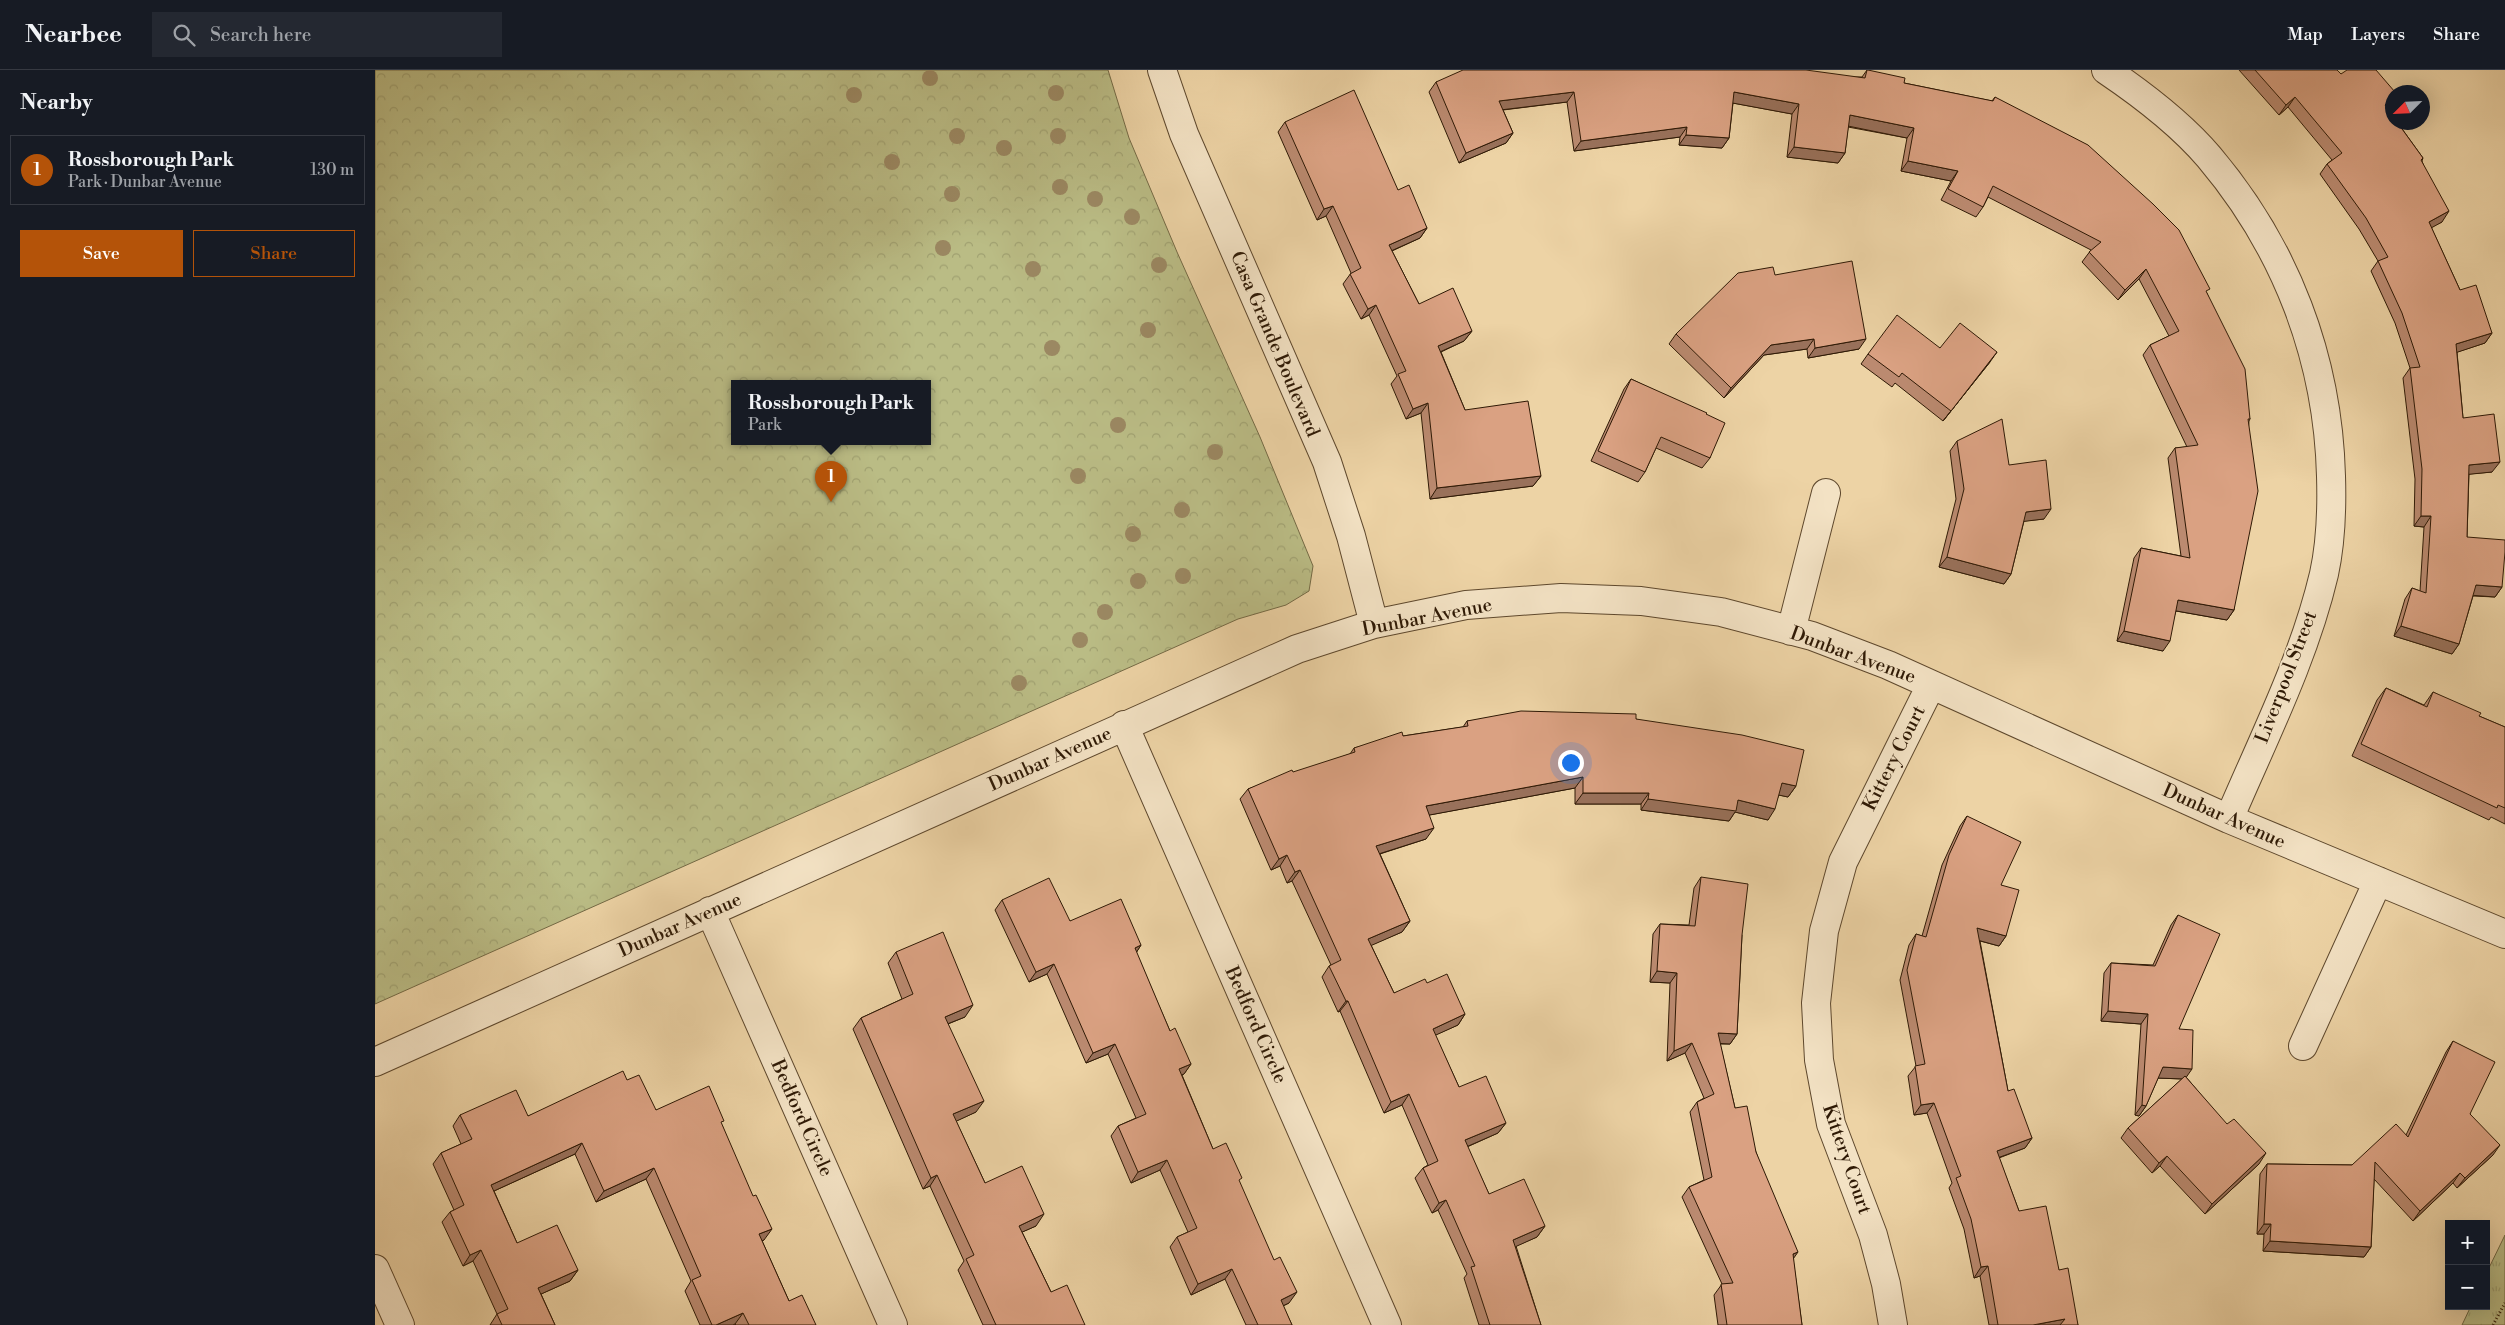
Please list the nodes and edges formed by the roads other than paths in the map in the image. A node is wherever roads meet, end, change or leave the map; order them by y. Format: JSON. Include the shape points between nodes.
{"nodes":[{"id":1,"x":1162,"y":70,"type":"edge"},
{"id":2,"x":2106,"y":70,"type":"edge"},
{"id":3,"x":1826,"y":493,"type":"dead end"},
{"id":4,"x":1374,"y":624,"type":"junction"},
{"id":5,"x":1791,"y":631,"type":"junction"},
{"id":6,"x":1931,"y":685,"type":"junction"},
{"id":7,"x":1124,"y":725,"type":"junction"},
{"id":8,"x":2229,"y":819,"type":"junction"},
{"id":9,"x":2379,"y":881,"type":"junction"},
{"id":10,"x":710,"y":911,"type":"junction"},
{"id":11,"x":2505,"y":934,"type":"edge"},
{"id":12,"x":2303,"y":1046,"type":"dead end"},
{"id":13,"x":375,"y":1062,"type":"edge"},
{"id":14,"x":375,"y":1269,"type":"edge"},
{"id":15,"x":400,"y":1325,"type":"edge"},
{"id":16,"x":893,"y":1325,"type":"edge"},
{"id":17,"x":1387,"y":1325,"type":"edge"},
{"id":18,"x":1893,"y":1325,"type":"edge"}],
"edges":[{"from":1,"to":4,"type":"street","name":"Casa Grande Boulevard","via":[[1184,134],[1327,462]]},
{"from":2,"to":8,"type":"street","name":"Liverpool Street","via":[[2152,102],[2209,156],[2255,219],[2285,273],[2308,330],[2320,372],[2330,443],[2331,496],[2324,572],[2304,643]]},
{"from":3,"to":5,"type":"street"},
{"from":4,"to":5,"type":"street","name":"Dunbar Avenue","via":[[1466,605],[1561,598],[1641,601],[1721,612]]},
{"from":4,"to":7,"type":"street","name":"Dunbar Avenue","via":[[1297,649]]},
{"from":5,"to":6,"type":"street","name":"Dunbar Avenue","via":[[1812,636]]},
{"from":6,"to":8,"type":"street","name":"Dunbar Avenue"},
{"from":6,"to":18,"type":"street","name":"Kittery Court","via":[[1843,862],[1824,931],[1816,1003],[1819,1060],[1831,1124],[1873,1235]]},
{"from":7,"to":10,"type":"street","name":"Dunbar Avenue"},
{"from":7,"to":17,"type":"street","name":"Bedford Circle"},
{"from":8,"to":9,"type":"street","name":"Dunbar Avenue"},
{"from":9,"to":11,"type":"street","name":"Dunbar Avenue"},
{"from":9,"to":12,"type":"street"},
{"from":10,"to":13,"type":"street","name":"Dunbar Avenue"},
{"from":10,"to":16,"type":"street","name":"Bedford Circle"},
{"from":14,"to":15,"type":"street"}]}
